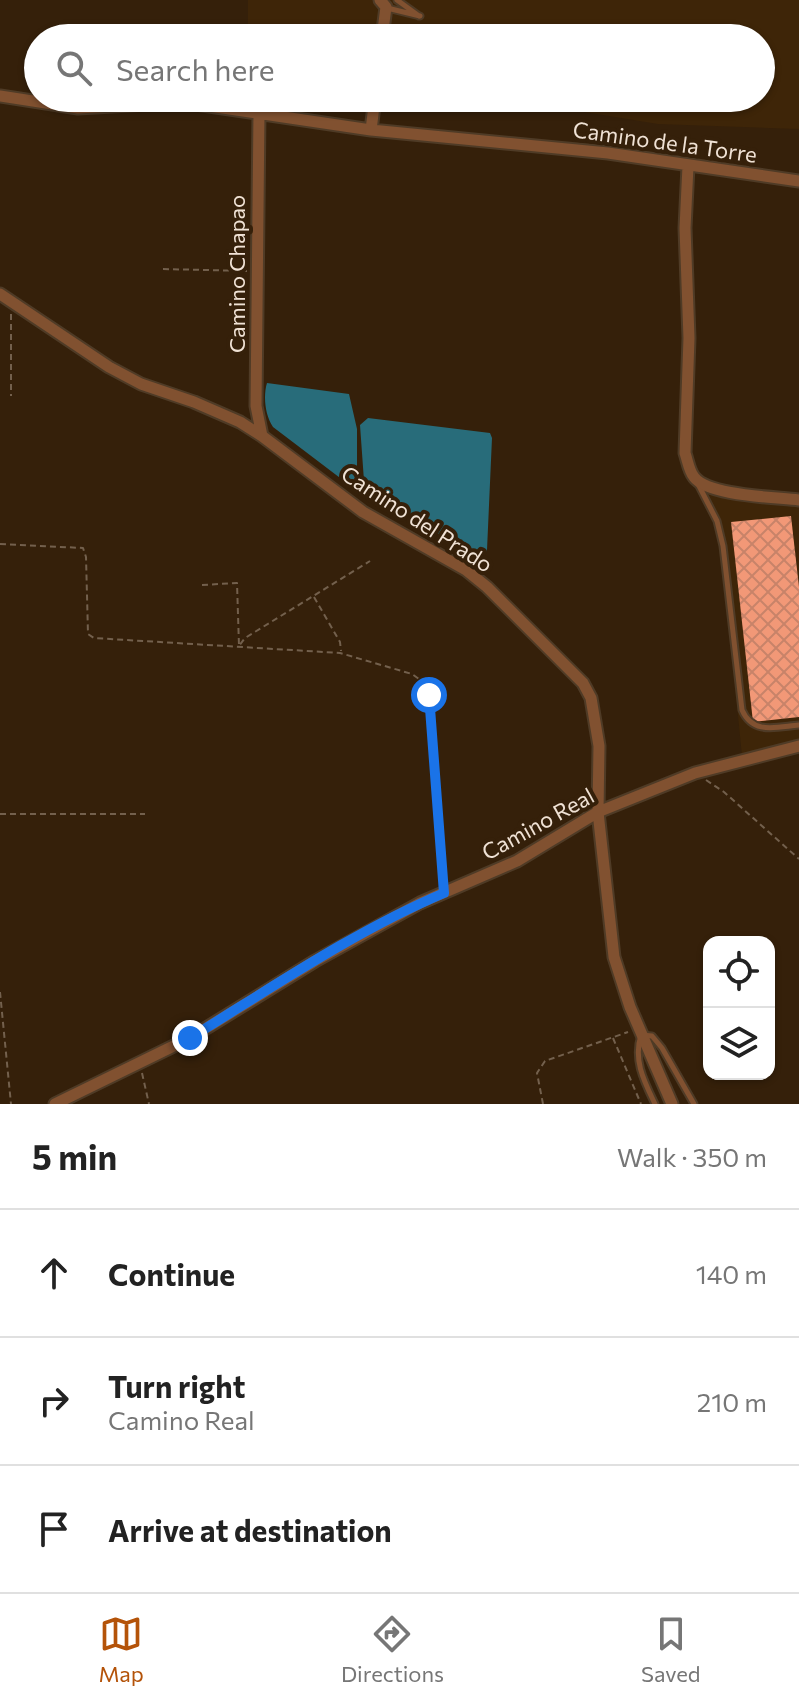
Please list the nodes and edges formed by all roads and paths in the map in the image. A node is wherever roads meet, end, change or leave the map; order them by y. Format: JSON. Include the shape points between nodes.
{"nodes":[{"id":1,"x":397,"y":0,"type":"edge"},
{"id":2,"x":383,"y":4,"type":"edge"},
{"id":3,"x":382,"y":24,"type":"edge"},
{"id":4,"x":0,"y":96,"type":"edge"},
{"id":5,"x":24,"y":100,"type":"edge"},
{"id":6,"x":259,"y":112,"type":"joint"},
{"id":7,"x":373,"y":112,"type":"edge"},
{"id":8,"x":371,"y":130,"type":"junction"},
{"id":9,"x":688,"y":166,"type":"junction"},
{"id":10,"x":799,"y":181,"type":"edge"},
{"id":11,"x":163,"y":269,"type":"dead end"},
{"id":12,"x":256,"y":272,"type":"junction"},
{"id":13,"x":0,"y":294,"type":"edge"},
{"id":14,"x":11,"y":301,"type":"junction"},
{"id":15,"x":11,"y":396,"type":"dead end"},
{"id":16,"x":262,"y":436,"type":"junction"},
{"id":17,"x":695,"y":479,"type":"junction"},
{"id":18,"x":799,"y":500,"type":"edge"},
{"id":19,"x":0,"y":544,"type":"edge"},
{"id":20,"x":370,"y":561,"type":"dead end"},
{"id":21,"x":202,"y":585,"type":"dead end"},
{"id":22,"x":314,"y":596,"type":"junction"},
{"id":23,"x":239,"y":646,"type":"junction"},
{"id":24,"x":340,"y":653,"type":"junction"},
{"id":25,"x":799,"y":725,"type":"edge"},
{"id":26,"x":799,"y":746,"type":"edge"},
{"id":27,"x":695,"y":773,"type":"junction"},
{"id":28,"x":598,"y":812,"type":"junction"},
{"id":29,"x":0,"y":814,"type":"edge"},
{"id":30,"x":145,"y":814,"type":"dead end"},
{"id":31,"x":799,"y":859,"type":"edge"},
{"id":32,"x":444,"y":893,"type":"junction"},
{"id":33,"x":0,"y":992,"type":"edge"},
{"id":34,"x":640,"y":1031,"type":"junction"},
{"id":35,"x":613,"y":1037,"type":"junction"},
{"id":36,"x":141,"y":1064,"type":"junction"},
{"id":37,"x":11,"y":1104,"type":"edge"},
{"id":38,"x":55,"y":1104,"type":"edge"},
{"id":39,"x":149,"y":1104,"type":"edge"},
{"id":40,"x":543,"y":1104,"type":"edge"},
{"id":41,"x":641,"y":1104,"type":"edge"},
{"id":42,"x":655,"y":1104,"type":"edge"},
{"id":43,"x":672,"y":1104,"type":"edge"},
{"id":44,"x":694,"y":1104,"type":"edge"}],
"edges":[{"from":1,"to":2,"type":"lane","via":[[420,16]]},
{"from":2,"to":3,"type":"street"},
{"from":4,"to":5,"type":"street","name":"Camino de la Torre"},
{"from":6,"to":8,"type":"street","name":"Camino de la Torre"},
{"from":6,"to":12,"type":"street","name":"Camino Chapao"},
{"from":7,"to":8,"type":"street"},
{"from":8,"to":9,"type":"street","name":"Camino de la Torre","via":[[532,144]]},
{"from":9,"to":10,"type":"street","name":"Camino de la Torre"},
{"from":9,"to":17,"type":"street","via":[[685,453]]},
{"from":11,"to":12,"type":"path"},
{"from":12,"to":16,"type":"street","name":"Camino Chapao","via":[[256,406]]},
{"from":13,"to":14,"type":"street","name":"Camino del Prado"},
{"from":14,"to":15,"type":"path"},
{"from":14,"to":16,"type":"street","name":"Camino del Prado","via":[[109,367]]},
{"from":16,"to":28,"type":"street","name":"Camino del Prado","via":[[363,512],[466,570],[569,667],[591,698],[599,746]]},
{"from":17,"to":18,"type":"street","via":[[718,489]]},
{"from":17,"to":25,"type":"lane","via":[[712,509],[723,546],[742,710],[758,728]]},
{"from":19,"to":23,"type":"path","via":[[83,548],[88,634],[94,638]]},
{"from":20,"to":22,"type":"path"},
{"from":21,"to":23,"type":"path","via":[[237,583]]},
{"from":22,"to":23,"type":"path"},
{"from":22,"to":24,"type":"path","via":[[340,642]]},
{"from":23,"to":24,"type":"path"},
{"from":24,"to":32,"type":"path","via":[[412,674],[429,695]]},
{"from":26,"to":27,"type":"street","name":"Camino Real"},
{"from":27,"to":28,"type":"street","name":"Camino Real"},
{"from":27,"to":31,"type":"path"},
{"from":28,"to":32,"type":"street","name":"Camino Real","via":[[517,861]]},
{"from":28,"to":34,"type":"street","name":"Camino del Prado","via":[[614,957]]},
{"from":29,"to":30,"type":"path"},
{"from":32,"to":36,"type":"street","name":"Camino Real","via":[[315,961]]},
{"from":33,"to":37,"type":"path"},
{"from":34,"to":35,"type":"path"},
{"from":34,"to":42,"type":"lane","via":[[637,1055]]},
{"from":34,"to":43,"type":"street","name":"Camino del Prado"},
{"from":34,"to":44,"type":"lane","via":[[662,1048]]},
{"from":35,"to":40,"type":"path","via":[[545,1061],[537,1073]]},
{"from":35,"to":41,"type":"path"},
{"from":36,"to":38,"type":"street","name":"Camino Real"},
{"from":36,"to":39,"type":"path"}]}
